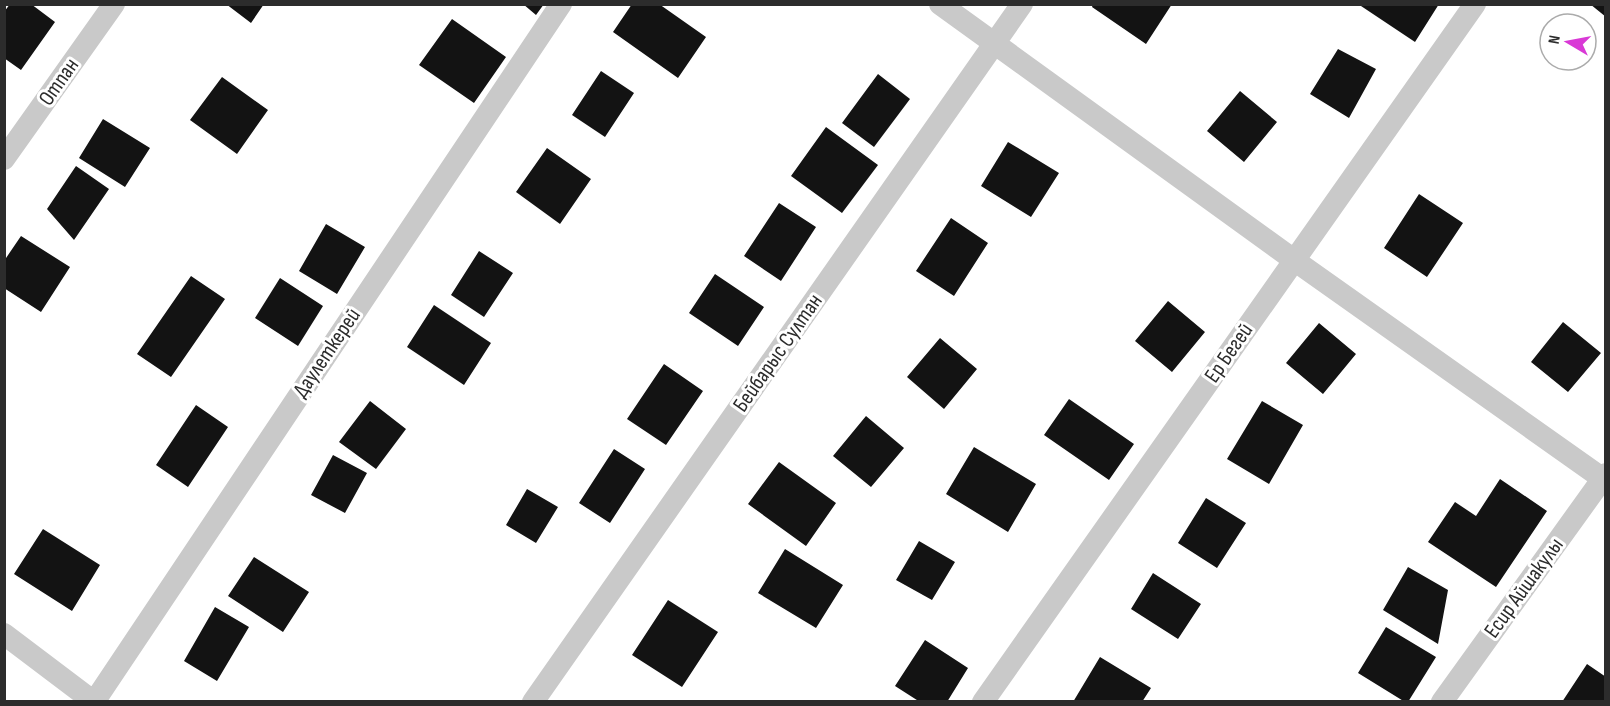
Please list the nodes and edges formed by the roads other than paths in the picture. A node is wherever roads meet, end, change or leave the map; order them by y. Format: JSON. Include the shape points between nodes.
{"nodes":[{"id":1,"x":114,"y":4,"type":"edge"},
{"id":2,"x":561,"y":4,"type":"edge"},
{"id":3,"x":940,"y":4,"type":"edge"},
{"id":4,"x":1022,"y":4,"type":"edge"},
{"id":5,"x":1475,"y":4,"type":"edge"},
{"id":6,"x":995,"y":44,"type":"junction"},
{"id":7,"x":4,"y":159,"type":"edge"},
{"id":8,"x":1294,"y":260,"type":"junction"},
{"id":9,"x":1604,"y":478,"type":"edge"},
{"id":10,"x":4,"y":634,"type":"edge"},
{"id":11,"x":94,"y":702,"type":"edge"},
{"id":12,"x":533,"y":702,"type":"edge"},
{"id":13,"x":983,"y":702,"type":"edge"},
{"id":14,"x":1442,"y":702,"type":"edge"}],
"edges":[{"from":1,"to":7,"type":"street","name":"Отпан"},
{"from":2,"to":11,"type":"street","name":"Даулеткерей"},
{"from":3,"to":6,"type":"street"},
{"from":4,"to":6,"type":"street","name":"Бейбарыс Султан"},
{"from":5,"to":8,"type":"street","name":"Ер Бегей"},
{"from":6,"to":8,"type":"street"},
{"from":6,"to":12,"type":"street","name":"Бейбарыс Султан"},
{"from":8,"to":9,"type":"street"},
{"from":8,"to":13,"type":"street","name":"Ер Бегей"},
{"from":9,"to":14,"type":"street","name":"Есир Айшакулы"},
{"from":10,"to":11,"type":"street"}]}
